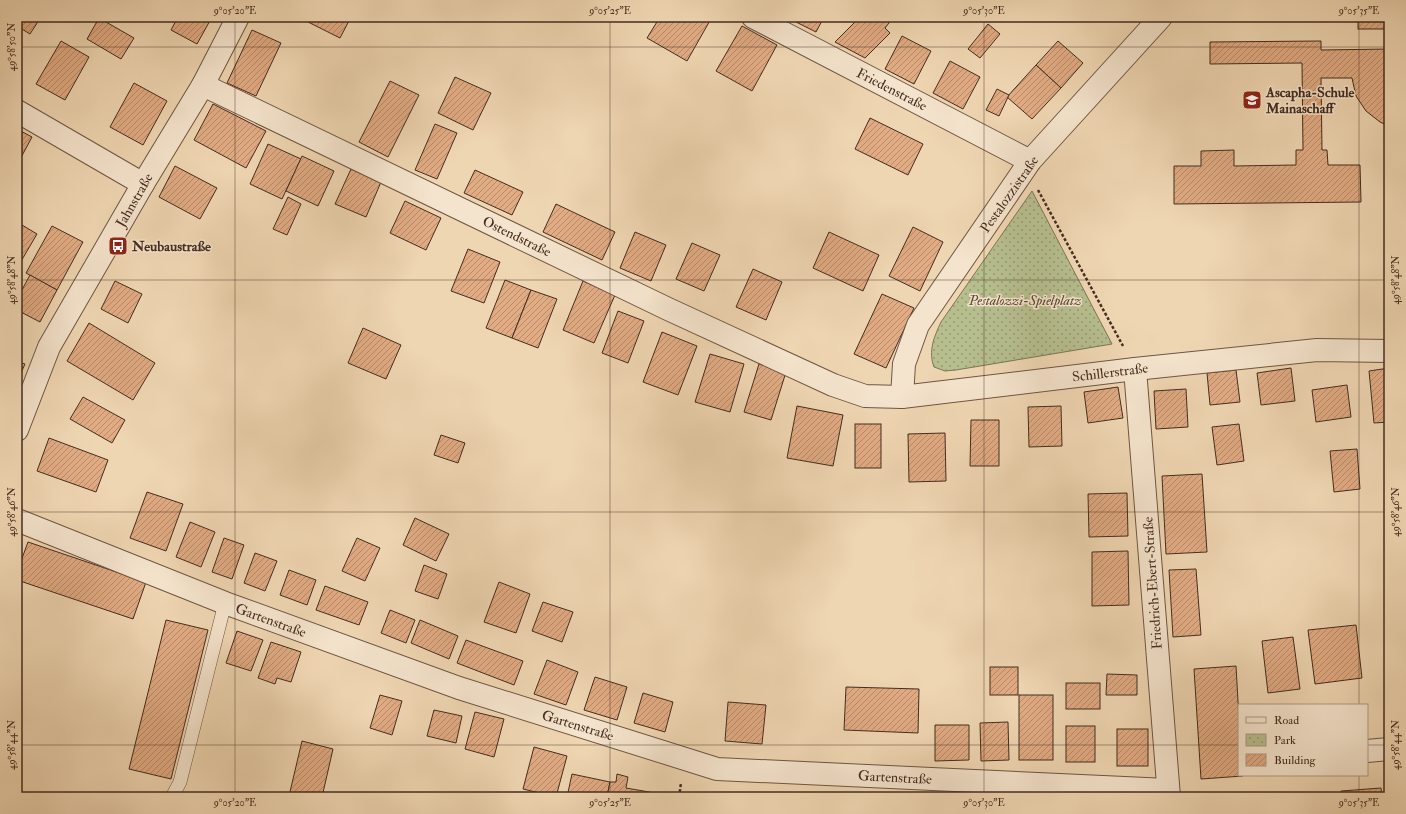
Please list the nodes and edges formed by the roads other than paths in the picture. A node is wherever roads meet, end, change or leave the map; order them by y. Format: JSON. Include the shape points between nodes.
{"nodes":[{"id":1,"x":238,"y":17,"type":"edge"},
{"id":2,"x":753,"y":17,"type":"edge"},
{"id":3,"x":1162,"y":17,"type":"edge"},
{"id":4,"x":203,"y":85,"type":"junction"},
{"id":5,"x":17,"y":111,"type":"edge"},
{"id":6,"x":1028,"y":164,"type":"junction"},
{"id":7,"x":143,"y":184,"type":"junction"},
{"id":8,"x":1389,"y":351,"type":"edge"},
{"id":9,"x":1135,"y":369,"type":"junction"},
{"id":10,"x":832,"y":385,"type":"joint"},
{"id":11,"x":902,"y":397,"type":"junction"},
{"id":12,"x":17,"y":430,"type":"edge"},
{"id":13,"x":17,"y":520,"type":"edge"},
{"id":14,"x":225,"y":603,"type":"junction"},
{"id":15,"x":1389,"y":748,"type":"edge"},
{"id":16,"x":1368,"y":751,"type":"edge"},
{"id":17,"x":1168,"y":794,"type":"edge"},
{"id":18,"x":172,"y":797,"type":"edge"}],
"edges":[{"from":1,"to":4,"type":"street","name":"Jahnstraße"},
{"from":2,"to":6,"type":"street","name":"Friedenstraße"},
{"from":3,"to":6,"type":"street","name":"Pestalozzistraße"},
{"from":4,"to":7,"type":"street","name":"Jahnstraße"},
{"from":4,"to":10,"type":"street","name":"Ostendstraße","via":[[668,309]]},
{"from":5,"to":7,"type":"street"},
{"from":6,"to":11,"type":"street","name":"Pestalozzistraße","via":[[918,325],[904,364]]},
{"from":7,"to":12,"type":"street","name":"Jahnstraße","via":[[49,347]]},
{"from":8,"to":9,"type":"street","name":"Schillerstraße","via":[[1317,350]]},
{"from":9,"to":11,"type":"street","name":"Schillerstraße"},
{"from":9,"to":17,"type":"street","name":"Friedrich-Ebert-Straße"},
{"from":10,"to":11,"type":"street","name":"Schillerstraße","via":[[865,396]]},
{"from":13,"to":14,"type":"street","name":"Gartenstraße"},
{"from":14,"to":17,"type":"street","name":"Gartenstraße","via":[[459,688],[717,769]]},
{"from":14,"to":18,"type":"lane","via":[[180,782]]},
{"from":15,"to":16,"type":"street"}]}
